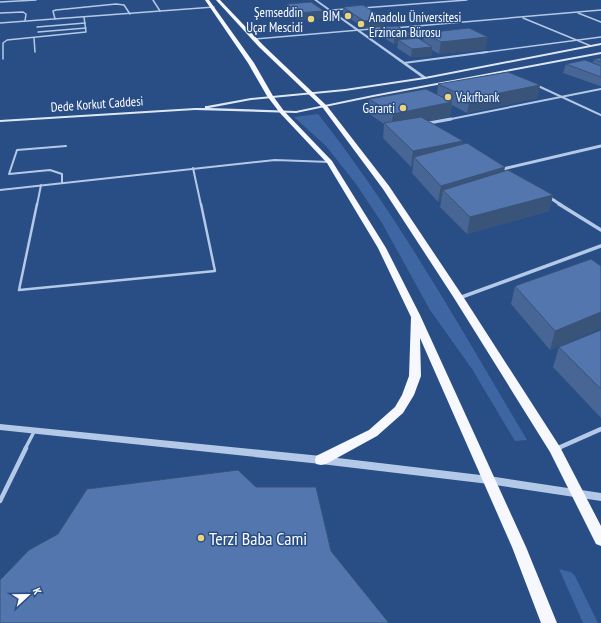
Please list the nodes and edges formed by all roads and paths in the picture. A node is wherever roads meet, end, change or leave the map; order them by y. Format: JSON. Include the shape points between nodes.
{"nodes":[{"id":1,"x":31,"y":0,"type":"edge"},
{"id":2,"x":36,"y":0,"type":"edge"},
{"id":3,"x":153,"y":0,"type":"edge"},
{"id":4,"x":207,"y":0,"type":"edge"},
{"id":5,"x":315,"y":0,"type":"edge"},
{"id":6,"x":467,"y":0,"type":"edge"},
{"id":7,"x":0,"y":2,"type":"edge"},
{"id":8,"x":216,"y":4,"type":"edge"},
{"id":9,"x":360,"y":8,"type":"edge"},
{"id":10,"x":352,"y":9,"type":"edge"},
{"id":11,"x":330,"y":10,"type":"junction"},
{"id":12,"x":601,"y":10,"type":"edge"},
{"id":13,"x":160,"y":11,"type":"junction"},
{"id":14,"x":576,"y":12,"type":"junction"},
{"id":15,"x":0,"y":13,"type":"edge"},
{"id":16,"x":130,"y":14,"type":"junction"},
{"id":17,"x":84,"y":17,"type":"junction"},
{"id":18,"x":521,"y":17,"type":"junction"},
{"id":19,"x":55,"y":19,"type":"junction"},
{"id":20,"x":25,"y":21,"type":"junction"},
{"id":21,"x":601,"y":22,"type":"edge"},
{"id":22,"x":0,"y":23,"type":"edge"},
{"id":23,"x":85,"y":23,"type":"junction"},
{"id":24,"x":37,"y":27,"type":"dead end"},
{"id":25,"x":86,"y":28,"type":"junction"},
{"id":26,"x":358,"y":30,"type":"junction"},
{"id":27,"x":38,"y":32,"type":"dead end"},
{"id":28,"x":601,"y":37,"type":"edge"},
{"id":29,"x":34,"y":38,"type":"junction"},
{"id":30,"x":255,"y":39,"type":"junction"},
{"id":31,"x":578,"y":41,"type":"junction"},
{"id":32,"x":601,"y":44,"type":"edge"},
{"id":33,"x":592,"y":46,"type":"junction"},
{"id":34,"x":35,"y":52,"type":"dead end"},
{"id":35,"x":601,"y":53,"type":"edge"},
{"id":36,"x":3,"y":59,"type":"dead end"},
{"id":37,"x":404,"y":63,"type":"junction"},
{"id":38,"x":503,"y":71,"type":"junction"},
{"id":39,"x":510,"y":74,"type":"edge"},
{"id":40,"x":425,"y":78,"type":"junction"},
{"id":41,"x":532,"y":84,"type":"edge"},
{"id":42,"x":601,"y":89,"type":"edge"},
{"id":43,"x":311,"y":93,"type":"junction"},
{"id":44,"x":270,"y":96,"type":"junction"},
{"id":45,"x":561,"y":96,"type":"junction"},
{"id":46,"x":325,"y":107,"type":"junction"},
{"id":47,"x":195,"y":110,"type":"junction"},
{"id":48,"x":282,"y":112,"type":"junction"},
{"id":49,"x":601,"y":115,"type":"edge"},
{"id":50,"x":0,"y":122,"type":"edge"},
{"id":51,"x":436,"y":128,"type":"edge"},
{"id":52,"x":66,"y":146,"type":"dead end"},
{"id":53,"x":601,"y":146,"type":"edge"},
{"id":54,"x":330,"y":162,"type":"junction"},
{"id":55,"x":497,"y":164,"type":"edge"},
{"id":56,"x":194,"y":168,"type":"junction"},
{"id":57,"x":504,"y":169,"type":"junction"},
{"id":58,"x":510,"y":173,"type":"edge"},
{"id":59,"x":62,"y":183,"type":"junction"},
{"id":60,"x":41,"y":185,"type":"junction"},
{"id":61,"x":0,"y":190,"type":"edge"},
{"id":62,"x":542,"y":193,"type":"edge"},
{"id":63,"x":601,"y":230,"type":"edge"},
{"id":64,"x":601,"y":246,"type":"edge"},
{"id":65,"x":459,"y":298,"type":"junction"},
{"id":66,"x":415,"y":315,"type":"junction"},
{"id":67,"x":0,"y":427,"type":"edge"},
{"id":68,"x":601,"y":429,"type":"edge"},
{"id":69,"x":35,"y":430,"type":"junction"},
{"id":70,"x":555,"y":450,"type":"junction"},
{"id":71,"x":322,"y":460,"type":"junction"},
{"id":72,"x":489,"y":480,"type":"junction"},
{"id":73,"x":578,"y":493,"type":"junction"},
{"id":74,"x":601,"y":497,"type":"edge"},
{"id":75,"x":0,"y":502,"type":"edge"},
{"id":76,"x":601,"y":540,"type":"edge"},
{"id":77,"x":549,"y":623,"type":"edge"}],
"edges":[{"from":1,"to":2,"type":"street"},
{"from":1,"to":7,"type":"street"},
{"from":3,"to":13,"type":"street"},
{"from":4,"to":8,"type":"main road"},
{"from":5,"to":11,"type":"street"},
{"from":6,"to":9,"type":"street"},
{"from":8,"to":13,"type":"street"},
{"from":8,"to":30,"type":"main road"},
{"from":8,"to":44,"type":"main road"},
{"from":10,"to":11,"type":"street"},
{"from":11,"to":26,"type":"street"},
{"from":12,"to":14,"type":"street"},
{"from":13,"to":16,"type":"street"},
{"from":14,"to":18,"type":"street"},
{"from":14,"to":21,"type":"street"},
{"from":15,"to":20,"type":"lane","via":[[23,12],[26,14]]},
{"from":16,"to":17,"type":"street"},
{"from":16,"to":19,"type":"lane","via":[[124,5],[116,4],[56,10],[53,11]]},
{"from":17,"to":19,"type":"street"},
{"from":17,"to":23,"type":"lane"},
{"from":18,"to":26,"type":"street"},
{"from":18,"to":31,"type":"street"},
{"from":19,"to":20,"type":"street"},
{"from":20,"to":22,"type":"street"},
{"from":23,"to":24,"type":"lane"},
{"from":23,"to":25,"type":"lane"},
{"from":25,"to":27,"type":"lane"},
{"from":25,"to":29,"type":"lane","via":[[86,32],[82,33]]},
{"from":26,"to":30,"type":"street"},
{"from":26,"to":37,"type":"street"},
{"from":28,"to":31,"type":"street"},
{"from":29,"to":34,"type":"lane"},
{"from":29,"to":36,"type":"lane","via":[[14,39],[3,43]]},
{"from":30,"to":43,"type":"main road"},
{"from":31,"to":33,"type":"street"},
{"from":31,"to":37,"type":"street"},
{"from":32,"to":33,"type":"main road","name":"Dede Korkut Caddesi"},
{"from":33,"to":40,"type":"main road","name":"Dede Korkut Caddesi"},
{"from":35,"to":38,"type":"main road","name":"Dede Korkut Caddesi"},
{"from":37,"to":40,"type":"street"},
{"from":38,"to":39,"type":"street"},
{"from":38,"to":46,"type":"main road","name":"Dede Korkut Caddesi"},
{"from":40,"to":43,"type":"main road","name":"Dede Korkut Caddesi"},
{"from":41,"to":45,"type":"street"},
{"from":42,"to":45,"type":"street"},
{"from":43,"to":44,"type":"main road","name":"Dede Korkut Caddesi"},
{"from":43,"to":46,"type":"main road"},
{"from":44,"to":47,"type":"main road","name":"Dede Korkut Caddesi"},
{"from":44,"to":48,"type":"main road"},
{"from":45,"to":49,"type":"street"},
{"from":45,"to":51,"type":"street","via":[[429,123]]},
{"from":46,"to":48,"type":"main road","name":"Dede Korkut Caddesi"},
{"from":46,"to":65,"type":"main road","via":[[386,188]]},
{"from":47,"to":48,"type":"main road","name":"Dede Korkut Caddesi"},
{"from":47,"to":50,"type":"main road","name":"Dede Korkut Caddesi"},
{"from":48,"to":54,"type":"main road"},
{"from":52,"to":59,"type":"lane","via":[[17,150],[9,174],[54,171],[62,174]]},
{"from":53,"to":57,"type":"street"},
{"from":54,"to":56,"type":"lane","via":[[275,160]]},
{"from":54,"to":66,"type":"main road","via":[[382,248]]},
{"from":55,"to":57,"type":"street"},
{"from":56,"to":59,"type":"lane"},
{"from":56,"to":60,"type":"lane","via":[[215,271],[18,290]]},
{"from":57,"to":58,"type":"street"},
{"from":59,"to":60,"type":"lane"},
{"from":60,"to":61,"type":"lane"},
{"from":62,"to":63,"type":"street"},
{"from":64,"to":65,"type":"street"},
{"from":65,"to":70,"type":"main road"},
{"from":66,"to":71,"type":"main road","via":[[415,376],[399,410],[374,433]]},
{"from":66,"to":72,"type":"main road"},
{"from":67,"to":69,"type":"street"},
{"from":68,"to":70,"type":"street"},
{"from":69,"to":71,"type":"street"},
{"from":69,"to":75,"type":"lane"},
{"from":70,"to":73,"type":"main road"},
{"from":71,"to":72,"type":"street"},
{"from":72,"to":73,"type":"street"},
{"from":72,"to":77,"type":"main road"},
{"from":73,"to":74,"type":"street"},
{"from":73,"to":76,"type":"main road"}]}
